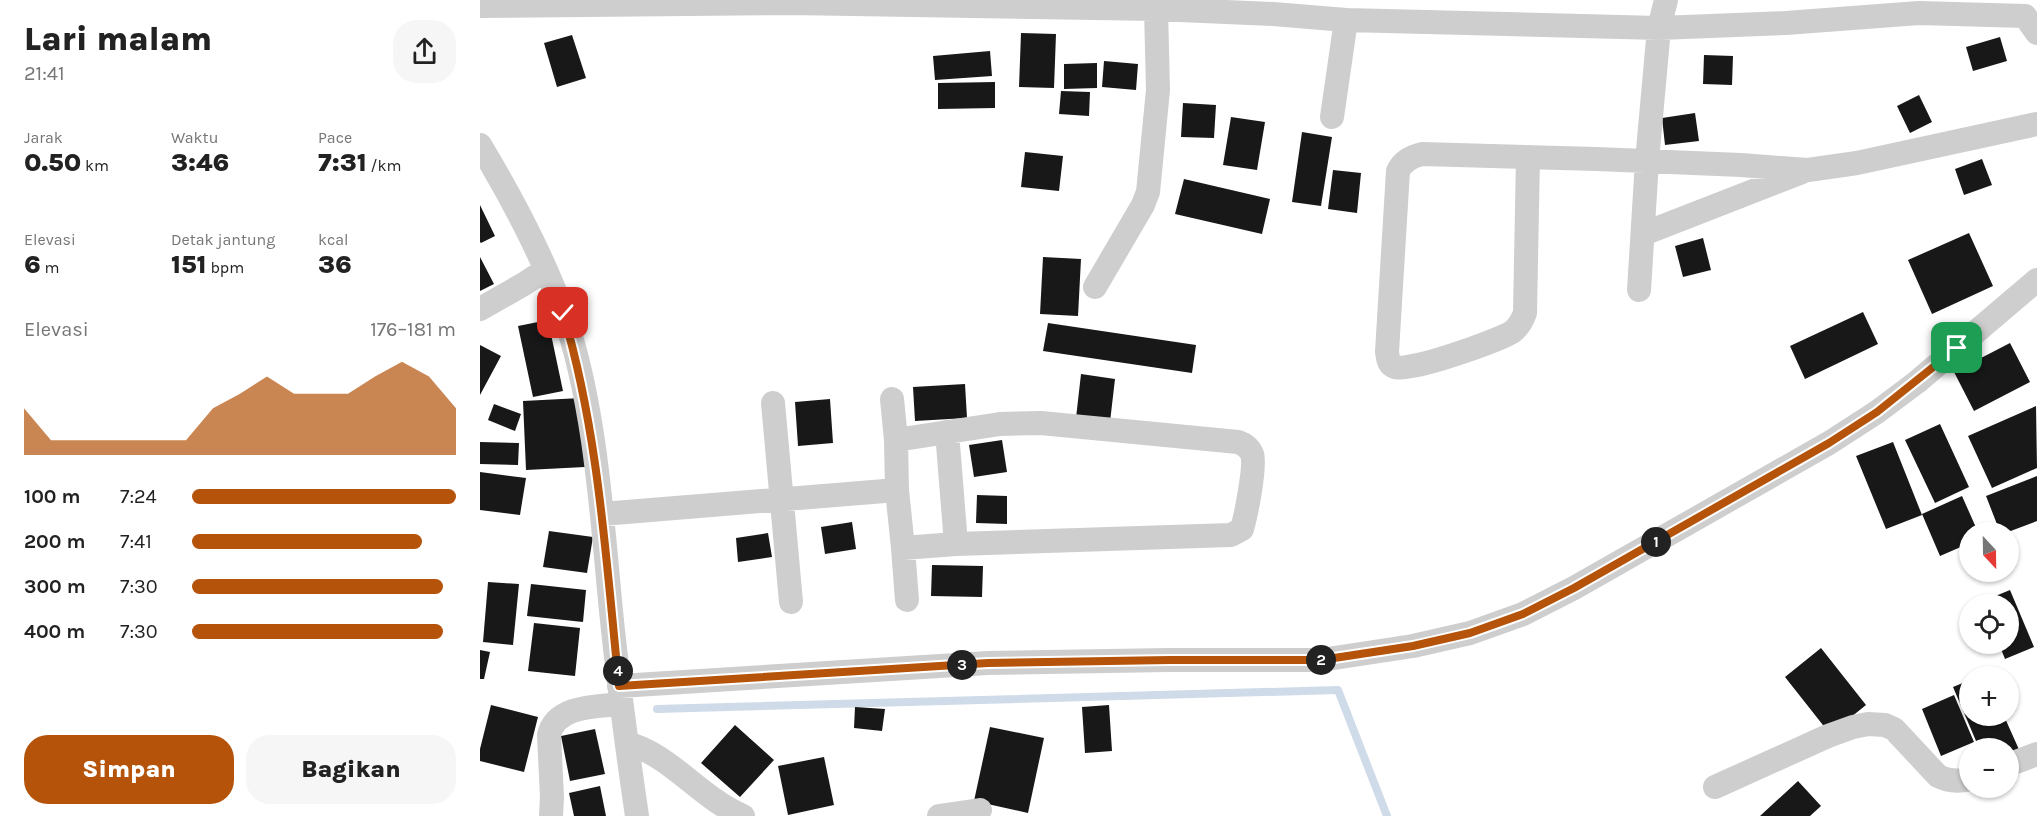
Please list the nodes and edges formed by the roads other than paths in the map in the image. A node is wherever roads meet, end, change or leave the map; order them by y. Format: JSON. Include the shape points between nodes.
{"nodes":[{"id":1,"x":1666,"y":0,"type":"edge"},
{"id":2,"x":480,"y":6,"type":"edge"},
{"id":3,"x":1273,"y":7,"type":"edge"},
{"id":4,"x":1919,"y":7,"type":"edge"},
{"id":5,"x":1156,"y":9,"type":"junction"},
{"id":6,"x":2031,"y":16,"type":"edge"},
{"id":7,"x":1346,"y":20,"type":"junction"},
{"id":8,"x":1659,"y":28,"type":"junction"},
{"id":9,"x":1332,"y":117,"type":"dead end"},
{"id":10,"x":2037,"y":124,"type":"edge"},
{"id":11,"x":480,"y":145,"type":"edge"},
{"id":12,"x":1528,"y":157,"type":"junction"},
{"id":13,"x":1647,"y":161,"type":"junction"},
{"id":14,"x":1808,"y":170,"type":"junction"},
{"id":15,"x":1642,"y":234,"type":"junction"},
{"id":16,"x":545,"y":270,"type":"junction"},
{"id":17,"x":2037,"y":280,"type":"edge"},
{"id":18,"x":1095,"y":287,"type":"dead end"},
{"id":19,"x":1640,"y":290,"type":"dead end"},
{"id":20,"x":480,"y":309,"type":"edge"},
{"id":21,"x":892,"y":399,"type":"dead end"},
{"id":22,"x":773,"y":404,"type":"dead end"},
{"id":23,"x":947,"y":432,"type":"junction"},
{"id":24,"x":897,"y":440,"type":"junction"},
{"id":25,"x":897,"y":490,"type":"junction"},
{"id":26,"x":782,"y":500,"type":"junction"},
{"id":27,"x":602,"y":514,"type":"junction"},
{"id":28,"x":956,"y":544,"type":"junction"},
{"id":29,"x":903,"y":548,"type":"junction"},
{"id":30,"x":907,"y":600,"type":"dead end"},
{"id":31,"x":791,"y":602,"type":"dead end"},
{"id":32,"x":620,"y":695,"type":"junction"},
{"id":33,"x":627,"y":743,"type":"junction"},
{"id":34,"x":2037,"y":754,"type":"edge"},
{"id":35,"x":2019,"y":761,"type":"edge"},
{"id":36,"x":1959,"y":782,"type":"edge"},
{"id":37,"x":1715,"y":787,"type":"dead end"},
{"id":38,"x":980,"y":810,"type":"dead end"},
{"id":39,"x":733,"y":815,"type":"edge"},
{"id":40,"x":551,"y":816,"type":"edge"},
{"id":41,"x":637,"y":816,"type":"edge"},
{"id":42,"x":939,"y":816,"type":"edge"}],
"edges":[{"from":1,"to":8,"type":"street"},
{"from":2,"to":5,"type":"street","via":[[792,3]]},
{"from":3,"to":5,"type":"street"},
{"from":3,"to":7,"type":"street"},
{"from":4,"to":6,"type":"street"},
{"from":4,"to":8,"type":"street","via":[[1786,23]]},
{"from":5,"to":18,"type":"street","via":[[1158,90],[1148,192]]},
{"from":7,"to":8,"type":"street"},
{"from":7,"to":9,"type":"street"},
{"from":8,"to":13,"type":"street"},
{"from":10,"to":14,"type":"street"},
{"from":11,"to":16,"type":"street"},
{"from":12,"to":12,"type":"street","via":[[1422,154],[1401,165],[1388,352],[1392,366],[1408,368],[1498,339],[1521,322],[1525,313]]},
{"from":12,"to":13,"type":"street"},
{"from":13,"to":14,"type":"street"},
{"from":13,"to":15,"type":"street"},
{"from":14,"to":15,"type":"street"},
{"from":15,"to":19,"type":"street"},
{"from":16,"to":20,"type":"street"},
{"from":16,"to":27,"type":"street","via":[[563,313],[585,398]]},
{"from":17,"to":32,"type":"street","via":[[1917,381],[1829,443],[1574,588],[1523,614],[1470,633],[1321,660],[988,663]]},
{"from":21,"to":24,"type":"street"},
{"from":22,"to":26,"type":"street"},
{"from":23,"to":24,"type":"street"},
{"from":23,"to":28,"type":"street"},
{"from":23,"to":28,"type":"street","via":[[1041,423],[1227,440],[1247,447],[1254,463],[1243,527],[1234,535]]},
{"from":24,"to":25,"type":"street"},
{"from":25,"to":26,"type":"street"},
{"from":25,"to":29,"type":"street"},
{"from":26,"to":27,"type":"street"},
{"from":26,"to":31,"type":"street"},
{"from":27,"to":32,"type":"street"},
{"from":28,"to":29,"type":"street"},
{"from":29,"to":30,"type":"street"},
{"from":32,"to":33,"type":"street"},
{"from":32,"to":40,"type":"street","via":[[561,715],[550,727]]},
{"from":33,"to":39,"type":"street","via":[[650,751]]},
{"from":33,"to":41,"type":"street"},
{"from":34,"to":35,"type":"street"},
{"from":36,"to":37,"type":"street","via":[[1938,776],[1894,729],[1868,724],[1828,736]]},
{"from":38,"to":42,"type":"street"}]}
